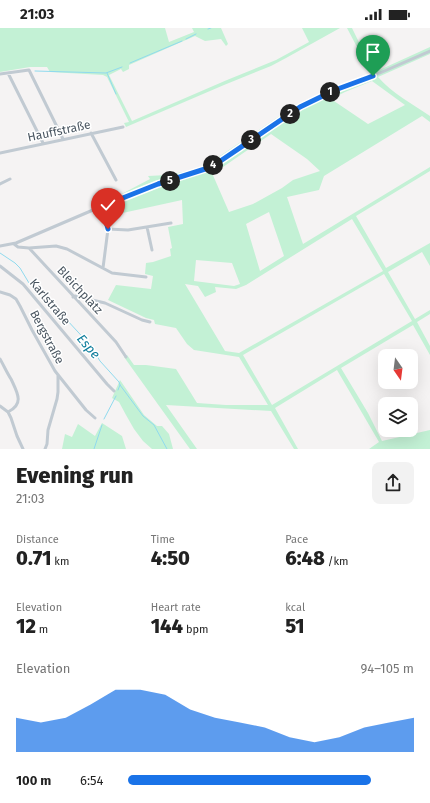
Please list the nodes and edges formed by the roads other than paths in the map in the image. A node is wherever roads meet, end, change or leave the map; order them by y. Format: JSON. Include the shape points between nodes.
{"nodes":[{"id":1,"x":430,"y":51,"type":"edge"},
{"id":2,"x":8,"y":73,"type":"junction"},
{"id":3,"x":0,"y":74,"type":"edge"},
{"id":4,"x":123,"y":126,"type":"dead end"},
{"id":5,"x":91,"y":133,"type":"junction"},
{"id":6,"x":63,"y":139,"type":"junction"},
{"id":7,"x":43,"y":143,"type":"junction"},
{"id":8,"x":0,"y":153,"type":"edge"},
{"id":9,"x":10,"y":179,"type":"dead end"},
{"id":10,"x":116,"y":180,"type":"dead end"},
{"id":11,"x":0,"y":184,"type":"edge"},
{"id":12,"x":100,"y":207,"type":"junction"},
{"id":13,"x":171,"y":223,"type":"dead end"},
{"id":14,"x":147,"y":227,"type":"junction"},
{"id":15,"x":108,"y":229,"type":"junction"},
{"id":16,"x":14,"y":244,"type":"junction"},
{"id":17,"x":0,"y":246,"type":"edge"},
{"id":18,"x":29,"y":248,"type":"junction"},
{"id":19,"x":152,"y":250,"type":"dead end"},
{"id":20,"x":0,"y":266,"type":"edge"},
{"id":21,"x":103,"y":268,"type":"junction"},
{"id":22,"x":146,"y":277,"type":"dead end"},
{"id":23,"x":0,"y":292,"type":"edge"},
{"id":24,"x":73,"y":297,"type":"junction"},
{"id":25,"x":150,"y":322,"type":"dead end"},
{"id":26,"x":126,"y":357,"type":"dead end"},
{"id":27,"x":0,"y":359,"type":"edge"},
{"id":28,"x":58,"y":375,"type":"junction"},
{"id":29,"x":114,"y":391,"type":"dead end"},
{"id":30,"x":0,"y":406,"type":"edge"},
{"id":31,"x":8,"y":412,"type":"junction"},
{"id":32,"x":95,"y":418,"type":"dead end"},
{"id":33,"x":23,"y":449,"type":"edge"},
{"id":34,"x":45,"y":449,"type":"edge"}],
"edges":[{"from":1,"to":12,"type":"street","via":[[300,107],[216,164]]},
{"from":2,"to":3,"type":"street"},
{"from":2,"to":6,"type":"street","via":[[29,70]]},
{"from":2,"to":7,"type":"street"},
{"from":4,"to":5,"type":"street","name":"Hauffstraße"},
{"from":5,"to":6,"type":"street","name":"Hauffstraße"},
{"from":5,"to":10,"type":"street"},
{"from":6,"to":7,"type":"street","name":"Hauffstraße"},
{"from":7,"to":8,"type":"street","name":"Hauffstraße"},
{"from":9,"to":11,"type":"street"},
{"from":12,"to":15,"type":"street"},
{"from":12,"to":16,"type":"street"},
{"from":13,"to":14,"type":"street"},
{"from":14,"to":15,"type":"street","via":[[128,230]]},
{"from":14,"to":19,"type":"street"},
{"from":15,"to":21,"type":"street"},
{"from":16,"to":17,"type":"street"},
{"from":16,"to":18,"type":"street"},
{"from":18,"to":21,"type":"street","via":[[56,246]]},
{"from":18,"to":24,"type":"street","name":"Bleichplatz"},
{"from":20,"to":29,"type":"street","name":"Karlstraße","via":[[23,284]]},
{"from":21,"to":22,"type":"street","via":[[112,273]]},
{"from":23,"to":28,"type":"street","name":"Bergstraße","via":[[16,299]]},
{"from":24,"to":25,"type":"street","via":[[105,303]]},
{"from":24,"to":26,"type":"street","name":"Bleichplatz","via":[[116,342]]},
{"from":27,"to":31,"type":"street","via":[[18,397],[16,406]]},
{"from":28,"to":32,"type":"street"},
{"from":28,"to":34,"type":"street","name":"Bergstraße","via":[[57,399]]},
{"from":30,"to":31,"type":"street"},
{"from":31,"to":33,"type":"street"}]}
